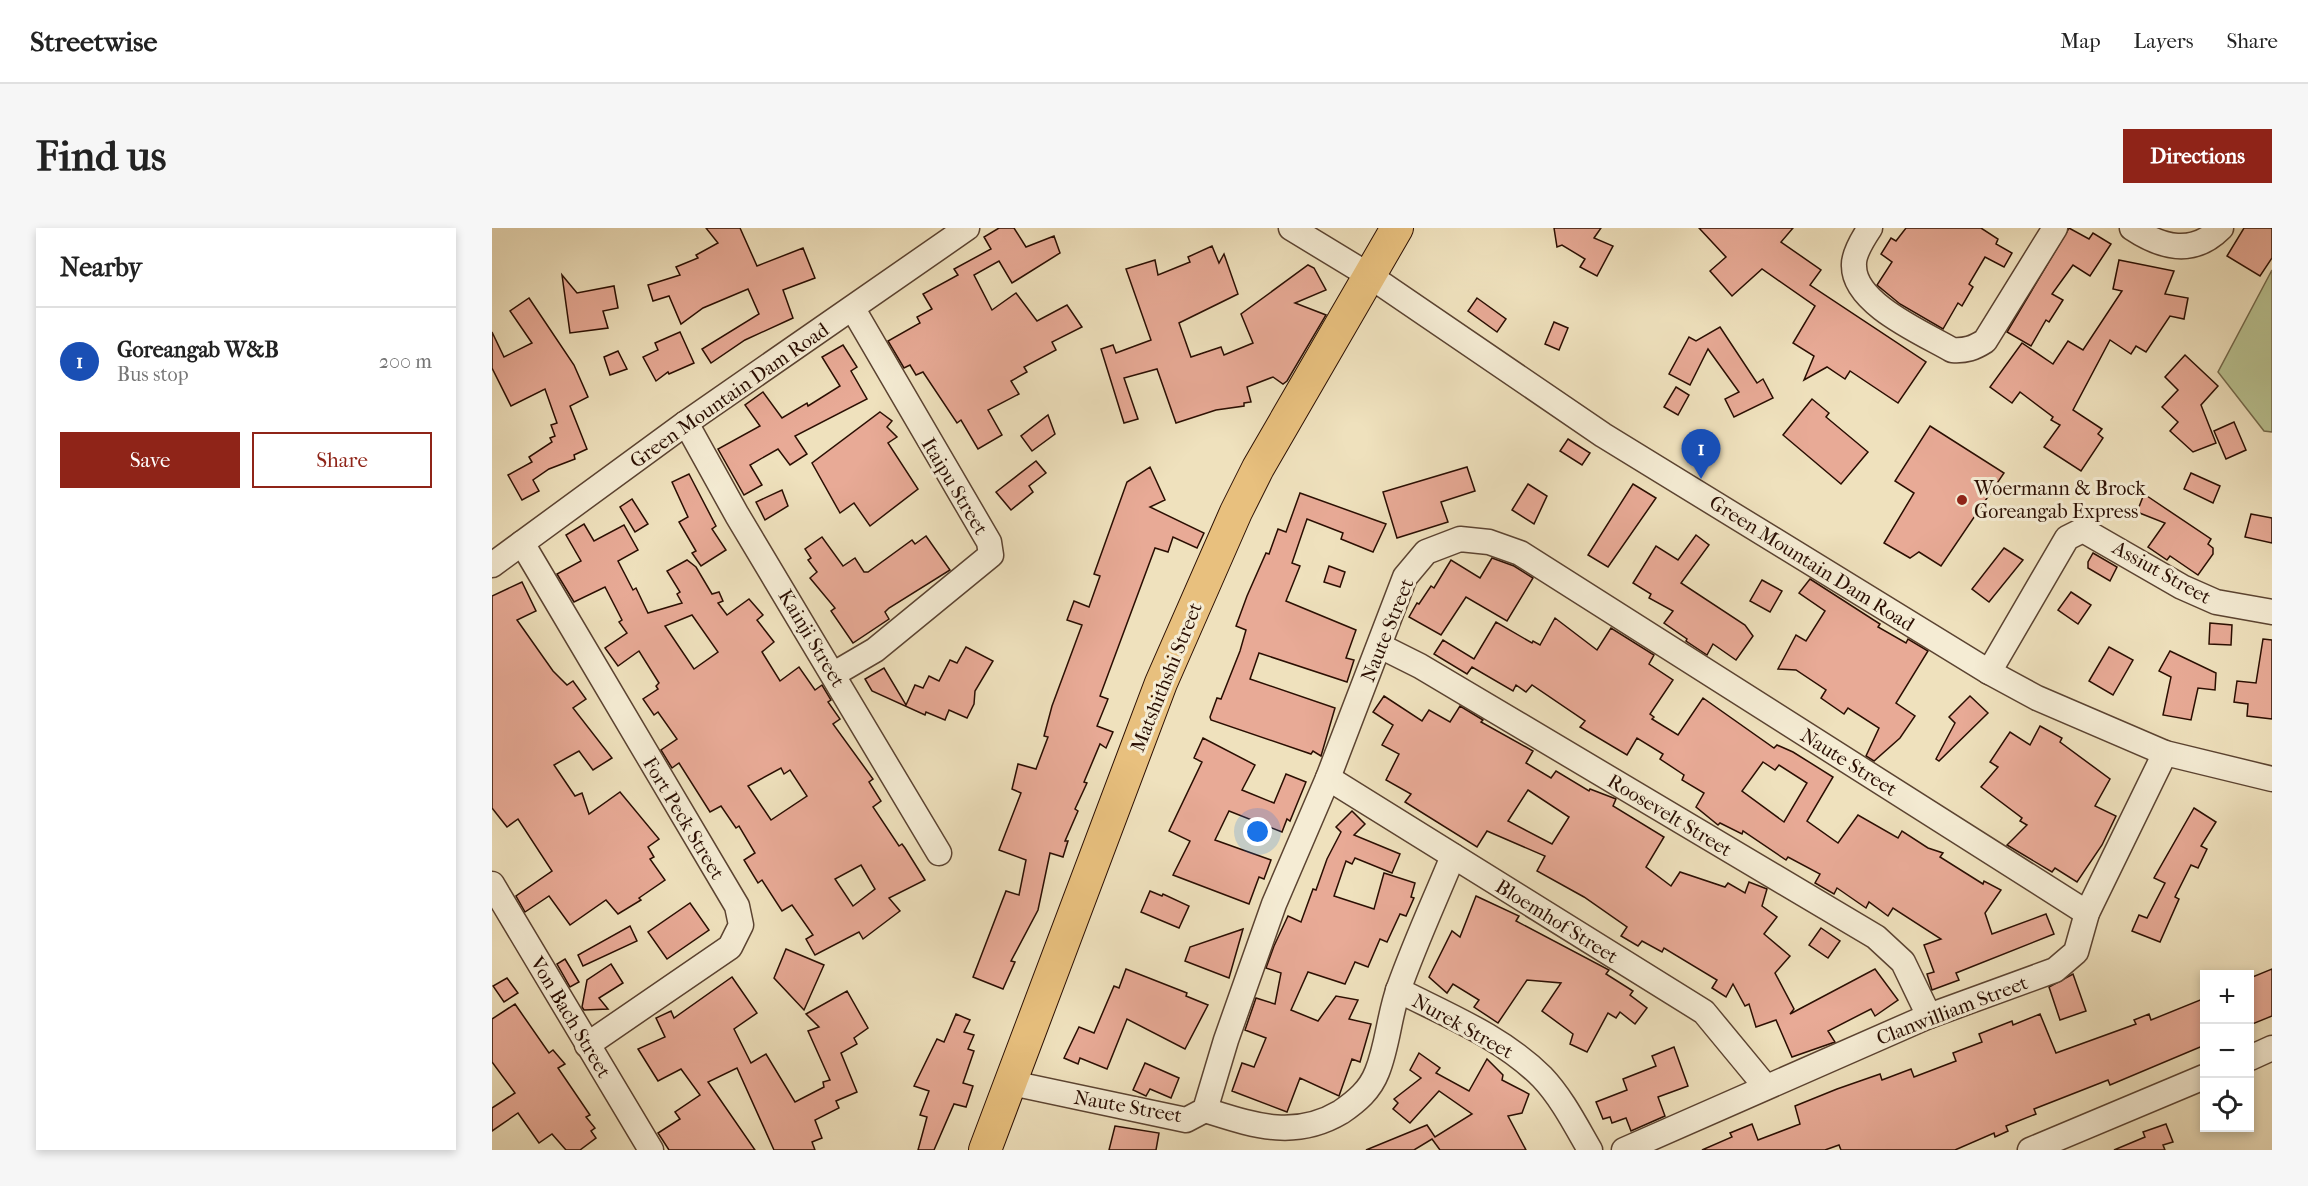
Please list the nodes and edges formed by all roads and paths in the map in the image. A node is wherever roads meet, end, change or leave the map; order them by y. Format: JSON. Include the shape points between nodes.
{"nodes":[{"id":1,"x":967,"y":228,"type":"edge"},
{"id":2,"x":1291,"y":228,"type":"edge"},
{"id":3,"x":1397,"y":228,"type":"edge"},
{"id":4,"x":1870,"y":228,"type":"edge"},
{"id":5,"x":2055,"y":228,"type":"edge"},
{"id":6,"x":2132,"y":228,"type":"edge"},
{"id":7,"x":2222,"y":228,"type":"edge"},
{"id":8,"x":1370,"y":276,"type":"junction"},
{"id":9,"x":853,"y":309,"type":"junction"},
{"id":10,"x":686,"y":423,"type":"junction"},
{"id":11,"x":522,"y":543,"type":"junction"},
{"id":12,"x":492,"y":565,"type":"edge"},
{"id":13,"x":2272,"y":612,"type":"edge"},
{"id":14,"x":1380,"y":646,"type":"junction"},
{"id":15,"x":1989,"y":672,"type":"junction"},
{"id":16,"x":834,"y":674,"type":"junction"},
{"id":17,"x":2165,"y":753,"type":"junction"},
{"id":18,"x":1328,"y":777,"type":"junction"},
{"id":19,"x":2272,"y":779,"type":"edge"},
{"id":20,"x":939,"y":853,"type":"dead end"},
{"id":21,"x":1453,"y":856,"type":"junction"},
{"id":22,"x":492,"y":884,"type":"edge"},
{"id":23,"x":2087,"y":914,"type":"junction"},
{"id":24,"x":1398,"y":990,"type":"junction"},
{"id":25,"x":1929,"y":1016,"type":"junction"},
{"id":26,"x":587,"y":1045,"type":"junction"},
{"id":27,"x":2272,"y":1048,"type":"edge"},
{"id":28,"x":2254,"y":1056,"type":"edge"},
{"id":29,"x":2203,"y":1078,"type":"edge"},
{"id":30,"x":1011,"y":1083,"type":"junction"},
{"id":31,"x":1766,"y":1087,"type":"junction"},
{"id":32,"x":1205,"y":1110,"type":"junction"},
{"id":33,"x":651,"y":1150,"type":"edge"},
{"id":34,"x":985,"y":1150,"type":"edge"},
{"id":35,"x":1590,"y":1150,"type":"edge"},
{"id":36,"x":1624,"y":1150,"type":"edge"},
{"id":37,"x":2030,"y":1150,"type":"edge"}],
"edges":[{"from":1,"to":9,"type":"street","name":"Green Mountain Dam Road"},
{"from":2,"to":8,"type":"street","name":"Green Mountain Dam Road"},
{"from":3,"to":8,"type":"main road","name":"Matshithshi Street"},
{"from":4,"to":5,"type":"street","via":[[1853,265],[1858,286],[1883,309],[1952,350],[1974,349],[1985,341]]},
{"from":6,"to":7,"type":"street","via":[[2157,243],[2176,246],[2199,244]]},
{"from":8,"to":15,"type":"street","name":"Green Mountain Dam Road","via":[[1603,435]]},
{"from":8,"to":30,"type":"main road","name":"Matshithshi Street","via":[[1236,512],[1161,682]]},
{"from":9,"to":10,"type":"street","name":"Green Mountain Dam Road"},
{"from":9,"to":16,"type":"street","name":"Itaipu Street","via":[[989,542],[991,555],[874,650]]},
{"from":10,"to":11,"type":"street","name":"Green Mountain Dam Road"},
{"from":10,"to":16,"type":"street","name":"Kainji Street"},
{"from":11,"to":12,"type":"street","name":"Green Mountain Dam Road"},
{"from":11,"to":26,"type":"street","name":"Fort Peck Street","via":[[737,906],[741,925],[730,947]]},
{"from":13,"to":15,"type":"street","name":"Assiut Street","via":[[2199,595],[2083,530],[2067,538]]},
{"from":14,"to":18,"type":"street","name":"Naute Street"},
{"from":14,"to":23,"type":"street","name":"Naute Street","via":[[1405,577],[1426,552],[1460,539],[1489,542],[1520,553]]},
{"from":14,"to":25,"type":"street","name":"Roosevelt Street","via":[[1876,937],[1904,962]]},
{"from":15,"to":17,"type":"street","name":"Green Mountain Dam Road","via":[[2037,698]]},
{"from":16,"to":20,"type":"street","name":"Kainji Street"},
{"from":17,"to":19,"type":"street","name":"Green Mountain Dam Road"},
{"from":17,"to":23,"type":"street","name":"Clanwilliam Street"},
{"from":18,"to":21,"type":"street","name":"Bloemhof Street"},
{"from":18,"to":32,"type":"street","name":"Naute Street","via":[[1274,904]]},
{"from":21,"to":24,"type":"street","name":"Nurek Street"},
{"from":21,"to":31,"type":"street","name":"Bloemhof Street","via":[[1704,1012]]},
{"from":22,"to":26,"type":"street","name":"Von Bach Street"},
{"from":23,"to":25,"type":"street","name":"Clanwilliam Street","via":[[2076,952],[2055,970]]},
{"from":24,"to":32,"type":"street","name":"Nurek Street","via":[[1370,1088],[1324,1122],[1295,1129],[1250,1124]]},
{"from":24,"to":35,"type":"street","name":"Nurek Street","via":[[1516,1054],[1543,1079]]},
{"from":25,"to":31,"type":"street","name":"Clanwilliam Street"},
{"from":26,"to":33,"type":"street","name":"Von Bach Street"},
{"from":27,"to":28,"type":"street"},
{"from":29,"to":37,"type":"street"},
{"from":30,"to":32,"type":"street","name":"Naute Street","via":[[1185,1120]]},
{"from":30,"to":34,"type":"main road","name":"Matshithshi Street"},
{"from":31,"to":36,"type":"street","name":"Clanwilliam Street"}]}
